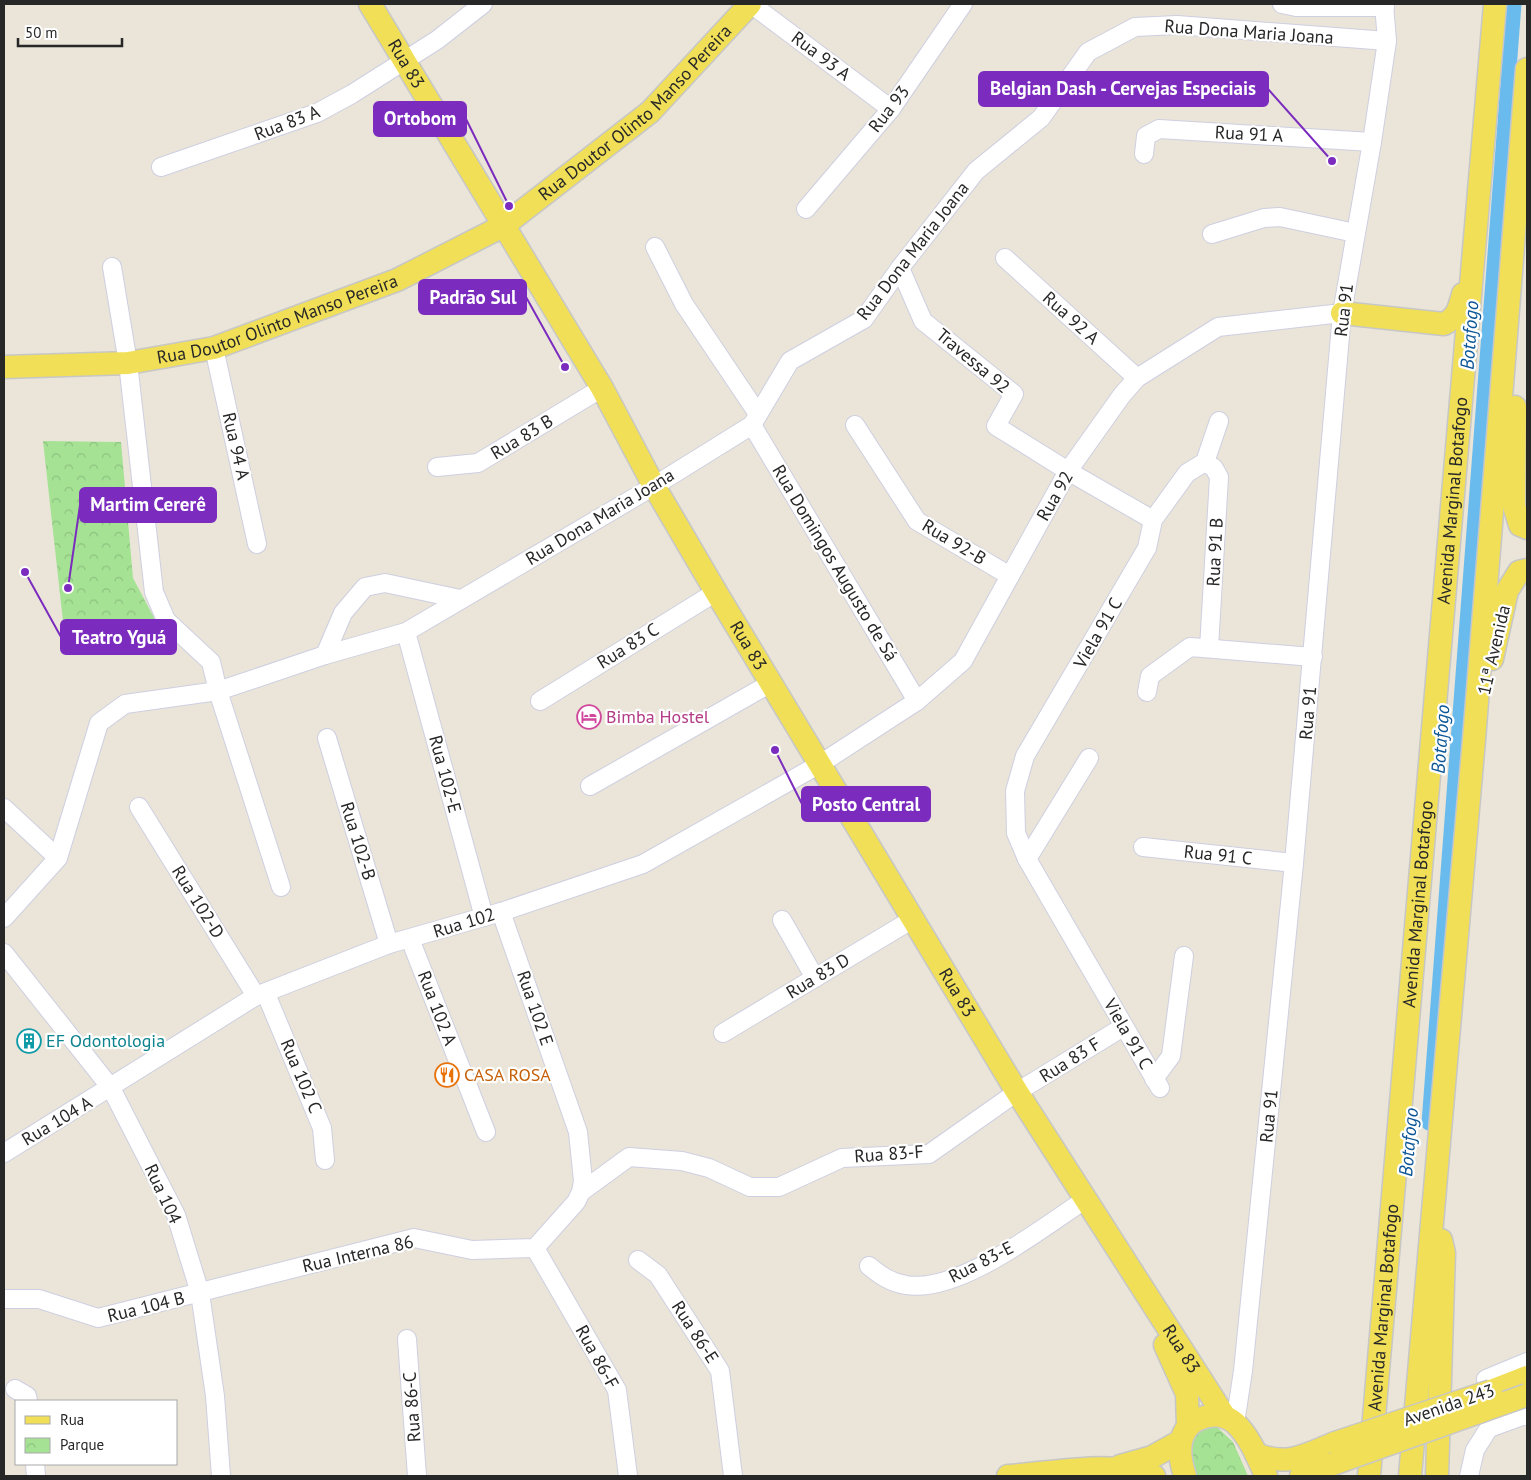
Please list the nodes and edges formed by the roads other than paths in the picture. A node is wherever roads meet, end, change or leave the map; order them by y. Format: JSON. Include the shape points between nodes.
{"nodes":[{"id":1,"x":370,"y":4,"type":"edge"},
{"id":2,"x":483,"y":4,"type":"edge"},
{"id":3,"x":751,"y":4,"type":"edge"},
{"id":4,"x":963,"y":4,"type":"edge"},
{"id":5,"x":1282,"y":4,"type":"edge"},
{"id":6,"x":1496,"y":4,"type":"edge"},
{"id":7,"x":1385,"y":5,"type":"edge"},
{"id":8,"x":1387,"y":42,"type":"junction"},
{"id":9,"x":404,"y":60,"type":"junction"},
{"id":10,"x":1527,"y":69,"type":"edge"},
{"id":11,"x":891,"y":109,"type":"junction"},
{"id":12,"x":1372,"y":142,"type":"junction"},
{"id":13,"x":1144,"y":154,"type":"dead end"},
{"id":14,"x":161,"y":166,"type":"dead end"},
{"id":15,"x":1480,"y":178,"type":"junction"},
{"id":16,"x":806,"y":209,"type":"dead end"},
{"id":17,"x":503,"y":226,"type":"junction"},
{"id":18,"x":1355,"y":233,"type":"junction"},
{"id":19,"x":1212,"y":234,"type":"dead end"},
{"id":20,"x":655,"y":247,"type":"dead end"},
{"id":21,"x":1005,"y":258,"type":"dead end"},
{"id":22,"x":112,"y":268,"type":"dead end"},
{"id":23,"x":900,"y":268,"type":"junction"},
{"id":24,"x":1511,"y":275,"type":"junction"},
{"id":25,"x":1342,"y":313,"type":"junction"},
{"id":26,"x":214,"y":348,"type":"junction"},
{"id":27,"x":128,"y":363,"type":"junction"},
{"id":28,"x":4,"y":367,"type":"edge"},
{"id":29,"x":1136,"y":378,"type":"junction"},
{"id":30,"x":602,"y":388,"type":"junction"},
{"id":31,"x":755,"y":420,"type":"junction"},
{"id":32,"x":1219,"y":421,"type":"dead end"},
{"id":33,"x":855,"y":425,"type":"dead end"},
{"id":34,"x":1205,"y":462,"type":"junction"},
{"id":35,"x":437,"y":467,"type":"dead end"},
{"id":36,"x":1068,"y":471,"type":"junction"},
{"id":37,"x":654,"y":486,"type":"junction"},
{"id":38,"x":1153,"y":520,"type":"junction"},
{"id":39,"x":1527,"y":528,"type":"edge"},
{"id":40,"x":257,"y":544,"type":"dead end"},
{"id":41,"x":1527,"y":570,"type":"edge"},
{"id":42,"x":1010,"y":576,"type":"junction"},
{"id":43,"x":716,"y":592,"type":"junction"},
{"id":44,"x":460,"y":599,"type":"junction"},
{"id":45,"x":406,"y":632,"type":"junction"},
{"id":46,"x":1209,"y":648,"type":"junction"},
{"id":47,"x":326,"y":655,"type":"junction"},
{"id":48,"x":1313,"y":657,"type":"junction"},
{"id":49,"x":771,"y":684,"type":"junction"},
{"id":50,"x":218,"y":691,"type":"junction"},
{"id":51,"x":1147,"y":692,"type":"dead end"},
{"id":52,"x":540,"y":701,"type":"dead end"},
{"id":53,"x":917,"y":701,"type":"junction"},
{"id":54,"x":327,"y":738,"type":"dead end"},
{"id":55,"x":1474,"y":740,"type":"junction"},
{"id":56,"x":1089,"y":758,"type":"dead end"},
{"id":57,"x":820,"y":764,"type":"junction"},
{"id":58,"x":590,"y":786,"type":"dead end"},
{"id":59,"x":140,"y":807,"type":"dead end"},
{"id":60,"x":4,"y":808,"type":"edge"},
{"id":61,"x":1143,"y":847,"type":"dead end"},
{"id":62,"x":58,"y":858,"type":"junction"},
{"id":63,"x":1027,"y":859,"type":"junction"},
{"id":64,"x":1294,"y":863,"type":"junction"},
{"id":65,"x":281,"y":887,"type":"dead end"},
{"id":66,"x":500,"y":912,"type":"junction"},
{"id":67,"x":484,"y":917,"type":"junction"},
{"id":68,"x":4,"y":918,"type":"edge"},
{"id":69,"x":913,"y":919,"type":"junction"},
{"id":70,"x":782,"y":920,"type":"dead end"},
{"id":71,"x":410,"y":939,"type":"junction"},
{"id":72,"x":389,"y":944,"type":"junction"},
{"id":73,"x":4,"y":953,"type":"edge"},
{"id":74,"x":1184,"y":956,"type":"dead end"},
{"id":75,"x":815,"y":978,"type":"junction"},
{"id":76,"x":261,"y":995,"type":"junction"},
{"id":77,"x":1124,"y":1027,"type":"junction"},
{"id":78,"x":723,"y":1033,"type":"dead end"},
{"id":79,"x":111,"y":1088,"type":"junction"},
{"id":80,"x":1017,"y":1092,"type":"junction"},
{"id":81,"x":486,"y":1132,"type":"dead end"},
{"id":82,"x":4,"y":1154,"type":"edge"},
{"id":83,"x":325,"y":1160,"type":"dead end"},
{"id":84,"x":581,"y":1192,"type":"junction"},
{"id":85,"x":1086,"y":1199,"type":"junction"},
{"id":86,"x":1434,"y":1203,"type":"junction"},
{"id":87,"x":534,"y":1248,"type":"junction"},
{"id":88,"x":638,"y":1260,"type":"dead end"},
{"id":89,"x":869,"y":1266,"type":"dead end"},
{"id":90,"x":1138,"y":1282,"type":"junction"},
{"id":91,"x":200,"y":1294,"type":"junction"},
{"id":92,"x":4,"y":1299,"type":"edge"},
{"id":93,"x":407,"y":1339,"type":"dead end"},
{"id":94,"x":1527,"y":1362,"type":"edge"},
{"id":95,"x":1527,"y":1377,"type":"edge"},
{"id":96,"x":1488,"y":1385,"type":"junction"},
{"id":97,"x":15,"y":1388,"type":"dead end"},
{"id":98,"x":1527,"y":1395,"type":"edge"},
{"id":99,"x":28,"y":1400,"type":"edge"},
{"id":100,"x":1527,"y":1416,"type":"edge"},
{"id":101,"x":1230,"y":1420,"type":"junction"},
{"id":102,"x":1184,"y":1434,"type":"junction"},
{"id":103,"x":1334,"y":1453,"type":"junction"},
{"id":104,"x":1256,"y":1454,"type":"junction"},
{"id":105,"x":1111,"y":1468,"type":"junction"},
{"id":106,"x":221,"y":1476,"type":"edge"},
{"id":107,"x":417,"y":1476,"type":"edge"},
{"id":108,"x":628,"y":1476,"type":"edge"},
{"id":109,"x":733,"y":1476,"type":"edge"},
{"id":110,"x":1008,"y":1476,"type":"edge"},
{"id":111,"x":1154,"y":1476,"type":"edge"},
{"id":112,"x":1185,"y":1476,"type":"edge"},
{"id":113,"x":1266,"y":1476,"type":"edge"},
{"id":114,"x":1301,"y":1476,"type":"edge"},
{"id":115,"x":1369,"y":1476,"type":"edge"},
{"id":116,"x":1410,"y":1476,"type":"edge"},
{"id":117,"x":1437,"y":1476,"type":"edge"},
{"id":118,"x":1468,"y":1476,"type":"edge"}],
"edges":[{"from":1,"to":9,"type":"main road","name":"Rua 83"},
{"from":2,"to":9,"type":"street","name":"Rua 83 A","via":[[437,40]]},
{"from":3,"to":11,"type":"street","name":"Rua 93 A"},
{"from":3,"to":17,"type":"main road","name":"Rua Doutor Olinto Manso Pereira","via":[[650,112]]},
{"from":4,"to":11,"type":"street","name":"Rua 93"},
{"from":5,"to":7,"type":"street","name":"Rua Dona Maria Joana","via":[[1296,7]]},
{"from":6,"to":15,"type":"main road","name":"Avenida Marginal Botafogo"},
{"from":7,"to":8,"type":"street","name":"Rua 91"},
{"from":8,"to":12,"type":"street","name":"Rua 91"},
{"from":8,"to":23,"type":"street","name":"Rua Dona Maria Joana","via":[[1177,25],[1135,27],[1088,52],[1041,118],[976,171]]},
{"from":9,"to":14,"type":"street","name":"Rua 83 A","via":[[317,113]]},
{"from":9,"to":17,"type":"main road","name":"Rua 83"},
{"from":10,"to":24,"type":"main road"},
{"from":11,"to":16,"type":"street","name":"Rua 93"},
{"from":12,"to":13,"type":"street","name":"Rua 91 A","via":[[1159,129],[1146,136]]},
{"from":12,"to":18,"type":"street","name":"Rua 91"},
{"from":15,"to":25,"type":"main road","via":[[1471,202],[1464,290],[1458,314],[1453,320],[1444,324],[1428,324]]},
{"from":15,"to":115,"type":"main road","name":"Avenida Marginal Botafogo"},
{"from":17,"to":26,"type":"main road","name":"Rua Doutor Olinto Manso Pereira","via":[[397,280]]},
{"from":17,"to":30,"type":"main road","name":"Rua 83"},
{"from":18,"to":19,"type":"street","via":[[1280,217],[1264,218]]},
{"from":18,"to":25,"type":"street","name":"Rua 91"},
{"from":20,"to":31,"type":"street","name":"Rua Domingos Augusto de Sá","via":[[684,304]]},
{"from":21,"to":29,"type":"street","name":"Rua 92 A"},
{"from":22,"to":27,"type":"street"},
{"from":23,"to":31,"type":"street","name":"Rua Dona Maria Joana","via":[[864,319],[790,361]]},
{"from":23,"to":36,"type":"street","name":"Travessa 92","via":[[924,321],[1014,394],[996,426]]},
{"from":24,"to":39,"type":"main road","via":[[1519,310],[1514,506],[1520,525]]},
{"from":24,"to":55,"type":"main road"},
{"from":25,"to":29,"type":"street","name":"Rua 92","via":[[1218,327]]},
{"from":25,"to":48,"type":"street","name":"Rua 91"},
{"from":26,"to":27,"type":"main road","name":"Rua Doutor Olinto Manso Pereira"},
{"from":26,"to":40,"type":"street","name":"Rua 94 A"},
{"from":27,"to":28,"type":"main road","name":"Rua Doutor Olinto Manso Pereira"},
{"from":27,"to":50,"type":"street","via":[[154,592],[166,620],[210,662]]},
{"from":29,"to":36,"type":"street","name":"Rua 92"},
{"from":30,"to":35,"type":"street","name":"Rua 83 B","via":[[478,463]]},
{"from":30,"to":37,"type":"main road","name":"Rua 83"},
{"from":31,"to":37,"type":"street","name":"Rua Dona Maria Joana"},
{"from":31,"to":53,"type":"street","name":"Rua Domingos Augusto de Sá"},
{"from":32,"to":34,"type":"street"},
{"from":33,"to":42,"type":"street","name":"Rua 92-B","via":[[917,520]]},
{"from":34,"to":38,"type":"street","name":"Viela 91 C","via":[[1188,473]]},
{"from":34,"to":46,"type":"street","name":"Rua 91 B","via":[[1219,477]]},
{"from":36,"to":38,"type":"street","name":"Travessa 92"},
{"from":36,"to":42,"type":"street","name":"Rua 92"},
{"from":37,"to":43,"type":"main road","name":"Rua 83"},
{"from":37,"to":44,"type":"street","name":"Rua Dona Maria Joana"},
{"from":38,"to":63,"type":"street","name":"Viela 91 C","via":[[1147,548],[1026,756],[1015,792],[1016,834]]},
{"from":41,"to":55,"type":"main road","name":"11ª Avenida","via":[[1519,572],[1507,591]]},
{"from":42,"to":53,"type":"street","name":"Rua 92","via":[[963,660]]},
{"from":43,"to":49,"type":"main road","name":"Rua 83"},
{"from":43,"to":52,"type":"street","name":"Rua 83 C"},
{"from":44,"to":45,"type":"street","name":"Rua Dona Maria Joana"},
{"from":44,"to":47,"type":"street","via":[[385,583],[365,587],[343,613]]},
{"from":45,"to":47,"type":"street","name":"Rua Dona Maria Joana"},
{"from":45,"to":67,"type":"street","name":"Rua 102-E"},
{"from":46,"to":48,"type":"street"},
{"from":46,"to":51,"type":"street","via":[[1190,647],[1178,654],[1150,676]]},
{"from":47,"to":50,"type":"street","name":"Rua Dona Maria Joana"},
{"from":48,"to":64,"type":"street","name":"Rua 91"},
{"from":49,"to":57,"type":"main road","name":"Rua 83"},
{"from":49,"to":58,"type":"street"},
{"from":50,"to":62,"type":"street","name":"Rua Dona Maria Joana","via":[[125,704],[99,724]]},
{"from":50,"to":65,"type":"street"},
{"from":53,"to":57,"type":"street","name":"Rua 92"},
{"from":54,"to":72,"type":"street","name":"Rua 102-B"},
{"from":55,"to":86,"type":"main road"},
{"from":56,"to":63,"type":"street"},
{"from":57,"to":66,"type":"street","name":"Rua 102","via":[[643,864]]},
{"from":57,"to":69,"type":"main road","name":"Rua 83"},
{"from":59,"to":76,"type":"street","name":"Rua 102-D"},
{"from":60,"to":62,"type":"street"},
{"from":61,"to":64,"type":"street","name":"Rua 91 C"},
{"from":62,"to":68,"type":"street"},
{"from":63,"to":77,"type":"street","name":"Viela 91 C"},
{"from":64,"to":101,"type":"street","name":"Rua 91","via":[[1243,1371]]},
{"from":66,"to":67,"type":"street","name":"Rua 102"},
{"from":66,"to":84,"type":"street","name":"Rua 102 E","via":[[578,1132],[583,1181]]},
{"from":67,"to":71,"type":"street","name":"Rua 102"},
{"from":69,"to":75,"type":"street","name":"Rua 83 D"},
{"from":69,"to":80,"type":"main road","name":"Rua 83"},
{"from":70,"to":75,"type":"street"},
{"from":71,"to":72,"type":"street","name":"Rua 102"},
{"from":71,"to":81,"type":"street","name":"Rua 102 A"},
{"from":72,"to":76,"type":"street","name":"Rua 102"},
{"from":73,"to":79,"type":"street","name":"Rua 104"},
{"from":74,"to":77,"type":"street","name":"Viela 91 C","via":[[1171,1056],[1157,1084]]},
{"from":75,"to":78,"type":"street","name":"Rua 83 D"},
{"from":76,"to":79,"type":"street","name":"Rua 102"},
{"from":76,"to":83,"type":"street","name":"Rua 102 C","via":[[322,1128]]},
{"from":77,"to":80,"type":"street","name":"Rua 83 F"},
{"from":79,"to":82,"type":"street","name":"Rua 104 A"},
{"from":79,"to":91,"type":"street","name":"Rua 104","via":[[176,1215]]},
{"from":80,"to":84,"type":"street","name":"Rua 83-F","via":[[929,1154],[842,1158],[779,1186],[750,1187],[709,1168],[682,1161],[629,1157]]},
{"from":80,"to":85,"type":"main road","name":"Rua 83"},
{"from":84,"to":87,"type":"street","via":[[576,1202]]},
{"from":85,"to":89,"type":"street","name":"Rua 83-E","via":[[995,1259],[948,1282],[907,1286],[886,1279]]},
{"from":85,"to":90,"type":"main road","name":"Rua 83"},
{"from":86,"to":116,"type":"main road"},
{"from":86,"to":117,"type":"main road","via":[[1444,1253]]},
{"from":87,"to":91,"type":"street","name":"Rua Interna 86","via":[[472,1250],[414,1238]]},
{"from":87,"to":108,"type":"street","name":"Rua 86-F","via":[[617,1390]]},
{"from":88,"to":109,"type":"street","name":"Rua 86-E","via":[[658,1275],[720,1371]]},
{"from":90,"to":101,"type":"main road","name":"Rua 83"},
{"from":90,"to":102,"type":"main road","name":"Rua 83","via":[[1187,1394]]},
{"from":91,"to":92,"type":"street","name":"Rua 104 B","via":[[98,1318],[39,1299]]},
{"from":91,"to":106,"type":"street","name":"Rua 104","via":[[215,1396]]},
{"from":93,"to":107,"type":"street","name":"Rua 86-C"},
{"from":94,"to":96,"type":"street"},
{"from":95,"to":96,"type":"main road","name":"Avenida 243"},
{"from":96,"to":103,"type":"main road","name":"Avenida 243","bridge":true},
{"from":97,"to":99,"type":"street"},
{"from":98,"to":103,"type":"main road","name":"Avenida 243","bridge":true},
{"from":100,"to":118,"type":"street","via":[[1489,1428],[1474,1450]]},
{"from":101,"to":102,"type":"main road","via":[[1214,1415],[1200,1418]]},
{"from":101,"to":104,"type":"main road","name":"Rua 83","via":[[1245,1435]]},
{"from":102,"to":105,"type":"main road","via":[[1152,1458]]},
{"from":102,"to":112,"type":"main road","name":"Rua 83","via":[[1180,1452]]},
{"from":103,"to":104,"type":"main road","name":"Avenida 243","via":[[1281,1461]]},
{"from":103,"to":114,"type":"main road","name":"Avenida 243"},
{"from":104,"to":113,"type":"main road","name":"Rua 83"},
{"from":105,"to":110,"type":"main road"},
{"from":105,"to":111,"type":"main road"}]}
